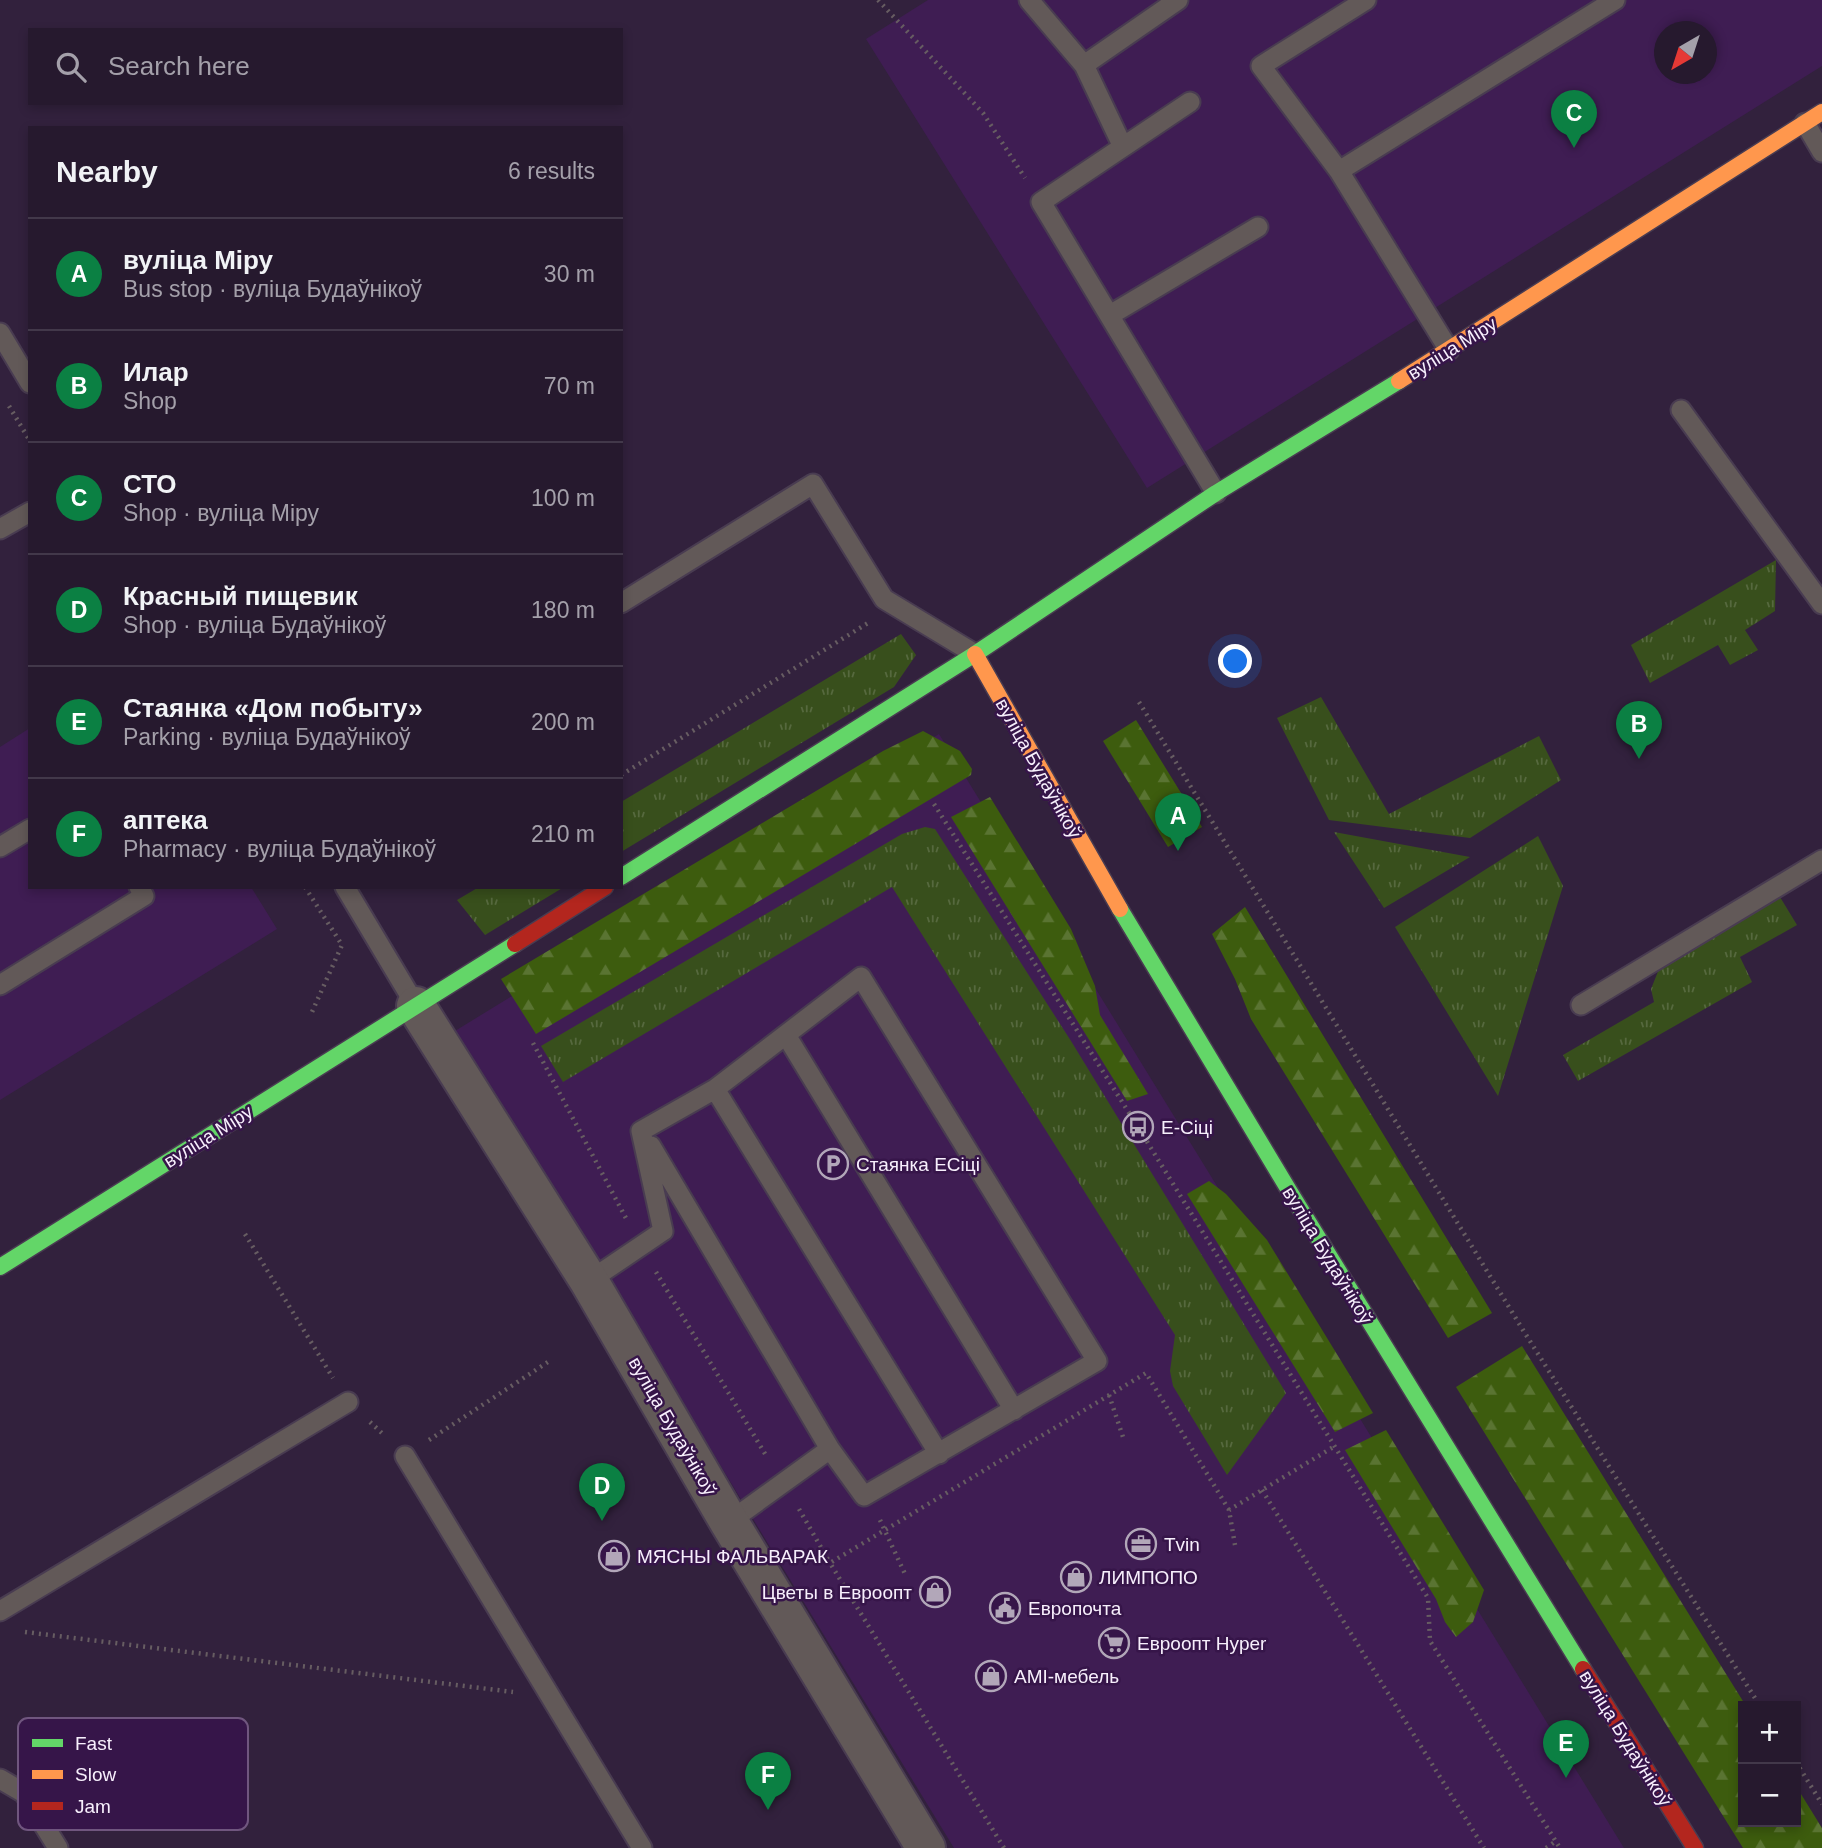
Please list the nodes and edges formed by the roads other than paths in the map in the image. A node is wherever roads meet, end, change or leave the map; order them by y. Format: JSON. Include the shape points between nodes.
{"nodes":[{"id":1,"x":1029,"y":0,"type":"edge"},
{"id":2,"x":1178,"y":0,"type":"edge"},
{"id":3,"x":1366,"y":0,"type":"edge"},
{"id":4,"x":1615,"y":0,"type":"edge"},
{"id":5,"x":1084,"y":65,"type":"junction"},
{"id":6,"x":1190,"y":102,"type":"dead end"},
{"id":7,"x":1814,"y":118,"type":"edge"},
{"id":8,"x":1122,"y":145,"type":"junction"},
{"id":9,"x":1822,"y":152,"type":"edge"},
{"id":10,"x":1339,"y":171,"type":"junction"},
{"id":11,"x":1258,"y":227,"type":"dead end"},
{"id":12,"x":1110,"y":316,"type":"junction"},
{"id":13,"x":0,"y":332,"type":"edge"},
{"id":14,"x":1449,"y":350,"type":"junction"},
{"id":15,"x":28,"y":380,"type":"edge"},
{"id":16,"x":1681,"y":410,"type":"dead end"},
{"id":17,"x":1216,"y":493,"type":"junction"},
{"id":18,"x":28,"y":513,"type":"edge"},
{"id":19,"x":0,"y":529,"type":"edge"},
{"id":20,"x":623,"y":602,"type":"edge"},
{"id":21,"x":1822,"y":604,"type":"edge"},
{"id":22,"x":975,"y":654,"type":"junction"},
{"id":23,"x":28,"y":830,"type":"edge"},
{"id":24,"x":0,"y":847,"type":"edge"},
{"id":25,"x":1822,"y":860,"type":"edge"},
{"id":26,"x":623,"y":876,"type":"edge"},
{"id":27,"x":140,"y":889,"type":"edge"},
{"id":28,"x":346,"y":889,"type":"edge"},
{"id":29,"x":602,"y":889,"type":"edge"},
{"id":30,"x":0,"y":985,"type":"edge"},
{"id":31,"x":1581,"y":1005,"type":"dead end"},
{"id":32,"x":416,"y":1006,"type":"junction"},
{"id":33,"x":786,"y":1035,"type":"junction"},
{"id":34,"x":715,"y":1089,"type":"junction"},
{"id":35,"x":641,"y":1131,"type":"junction"},
{"id":36,"x":0,"y":1266,"type":"edge"},
{"id":37,"x":589,"y":1281,"type":"junction"},
{"id":38,"x":348,"y":1402,"type":"road end"},
{"id":39,"x":1014,"y":1410,"type":"junction"},
{"id":40,"x":831,"y":1449,"type":"junction"},
{"id":41,"x":939,"y":1454,"type":"junction"},
{"id":42,"x":405,"y":1456,"type":"road end"},
{"id":43,"x":729,"y":1522,"type":"junction"},
{"id":44,"x":0,"y":1611,"type":"edge"},
{"id":45,"x":0,"y":1779,"type":"edge"},
{"id":46,"x":18,"y":1790,"type":"edge"},
{"id":47,"x":47,"y":1830,"type":"edge"},
{"id":48,"x":58,"y":1848,"type":"edge"},
{"id":49,"x":642,"y":1848,"type":"edge"},
{"id":50,"x":926,"y":1848,"type":"edge"},
{"id":51,"x":1695,"y":1848,"type":"edge"}],
"edges":[{"from":1,"to":5,"type":"lane"},
{"from":2,"to":5,"type":"lane"},
{"from":3,"to":10,"type":"lane","via":[[1261,66]]},
{"from":4,"to":10,"type":"lane"},
{"from":5,"to":8,"type":"lane"},
{"from":6,"to":8,"type":"lane"},
{"from":7,"to":9,"type":"lane"},
{"from":7,"to":14,"type":"main road","name":"вуліца Міру"},
{"from":8,"to":12,"type":"lane","via":[[1041,202]]},
{"from":10,"to":14,"type":"lane"},
{"from":11,"to":12,"type":"lane"},
{"from":12,"to":17,"type":"lane"},
{"from":13,"to":15,"type":"lane"},
{"from":14,"to":17,"type":"main road","name":"вуліца Міру"},
{"from":16,"to":21,"type":"lane"},
{"from":17,"to":22,"type":"main road","name":"вуліца Міру"},
{"from":18,"to":19,"type":"lane"},
{"from":20,"to":22,"type":"lane","via":[[813,484],[884,599]]},
{"from":22,"to":26,"type":"main road","name":"вуліца Міру"},
{"from":22,"to":51,"type":"main road","name":"вуліца Будаўнікоў","via":[[1165,986]]},
{"from":23,"to":24,"type":"lane"},
{"from":25,"to":31,"type":"lane"},
{"from":27,"to":30,"type":"lane","via":[[144,896]]},
{"from":28,"to":32,"type":"lane"},
{"from":29,"to":32,"type":"main road","name":"вуліца Міру"},
{"from":32,"to":36,"type":"main road","name":"вуліца Міру"},
{"from":32,"to":37,"type":"street","name":"вуліца Будаўнікоў"},
{"from":33,"to":34,"type":"lane"},
{"from":33,"to":39,"type":"lane"},
{"from":33,"to":39,"type":"lane","via":[[861,977],[1097,1361]]},
{"from":34,"to":35,"type":"lane"},
{"from":34,"to":41,"type":"lane"},
{"from":35,"to":37,"type":"lane","via":[[663,1231]]},
{"from":35,"to":40,"type":"lane"},
{"from":37,"to":43,"type":"street","name":"вуліца Будаўнікоў"},
{"from":38,"to":44,"type":"lane"},
{"from":39,"to":41,"type":"lane"},
{"from":40,"to":41,"type":"lane","via":[[864,1496]]},
{"from":40,"to":43,"type":"lane"},
{"from":42,"to":49,"type":"lane"},
{"from":43,"to":50,"type":"street","name":"вуліца Будаўнікоў"},
{"from":45,"to":46,"type":"lane"},
{"from":47,"to":48,"type":"lane"}]}
